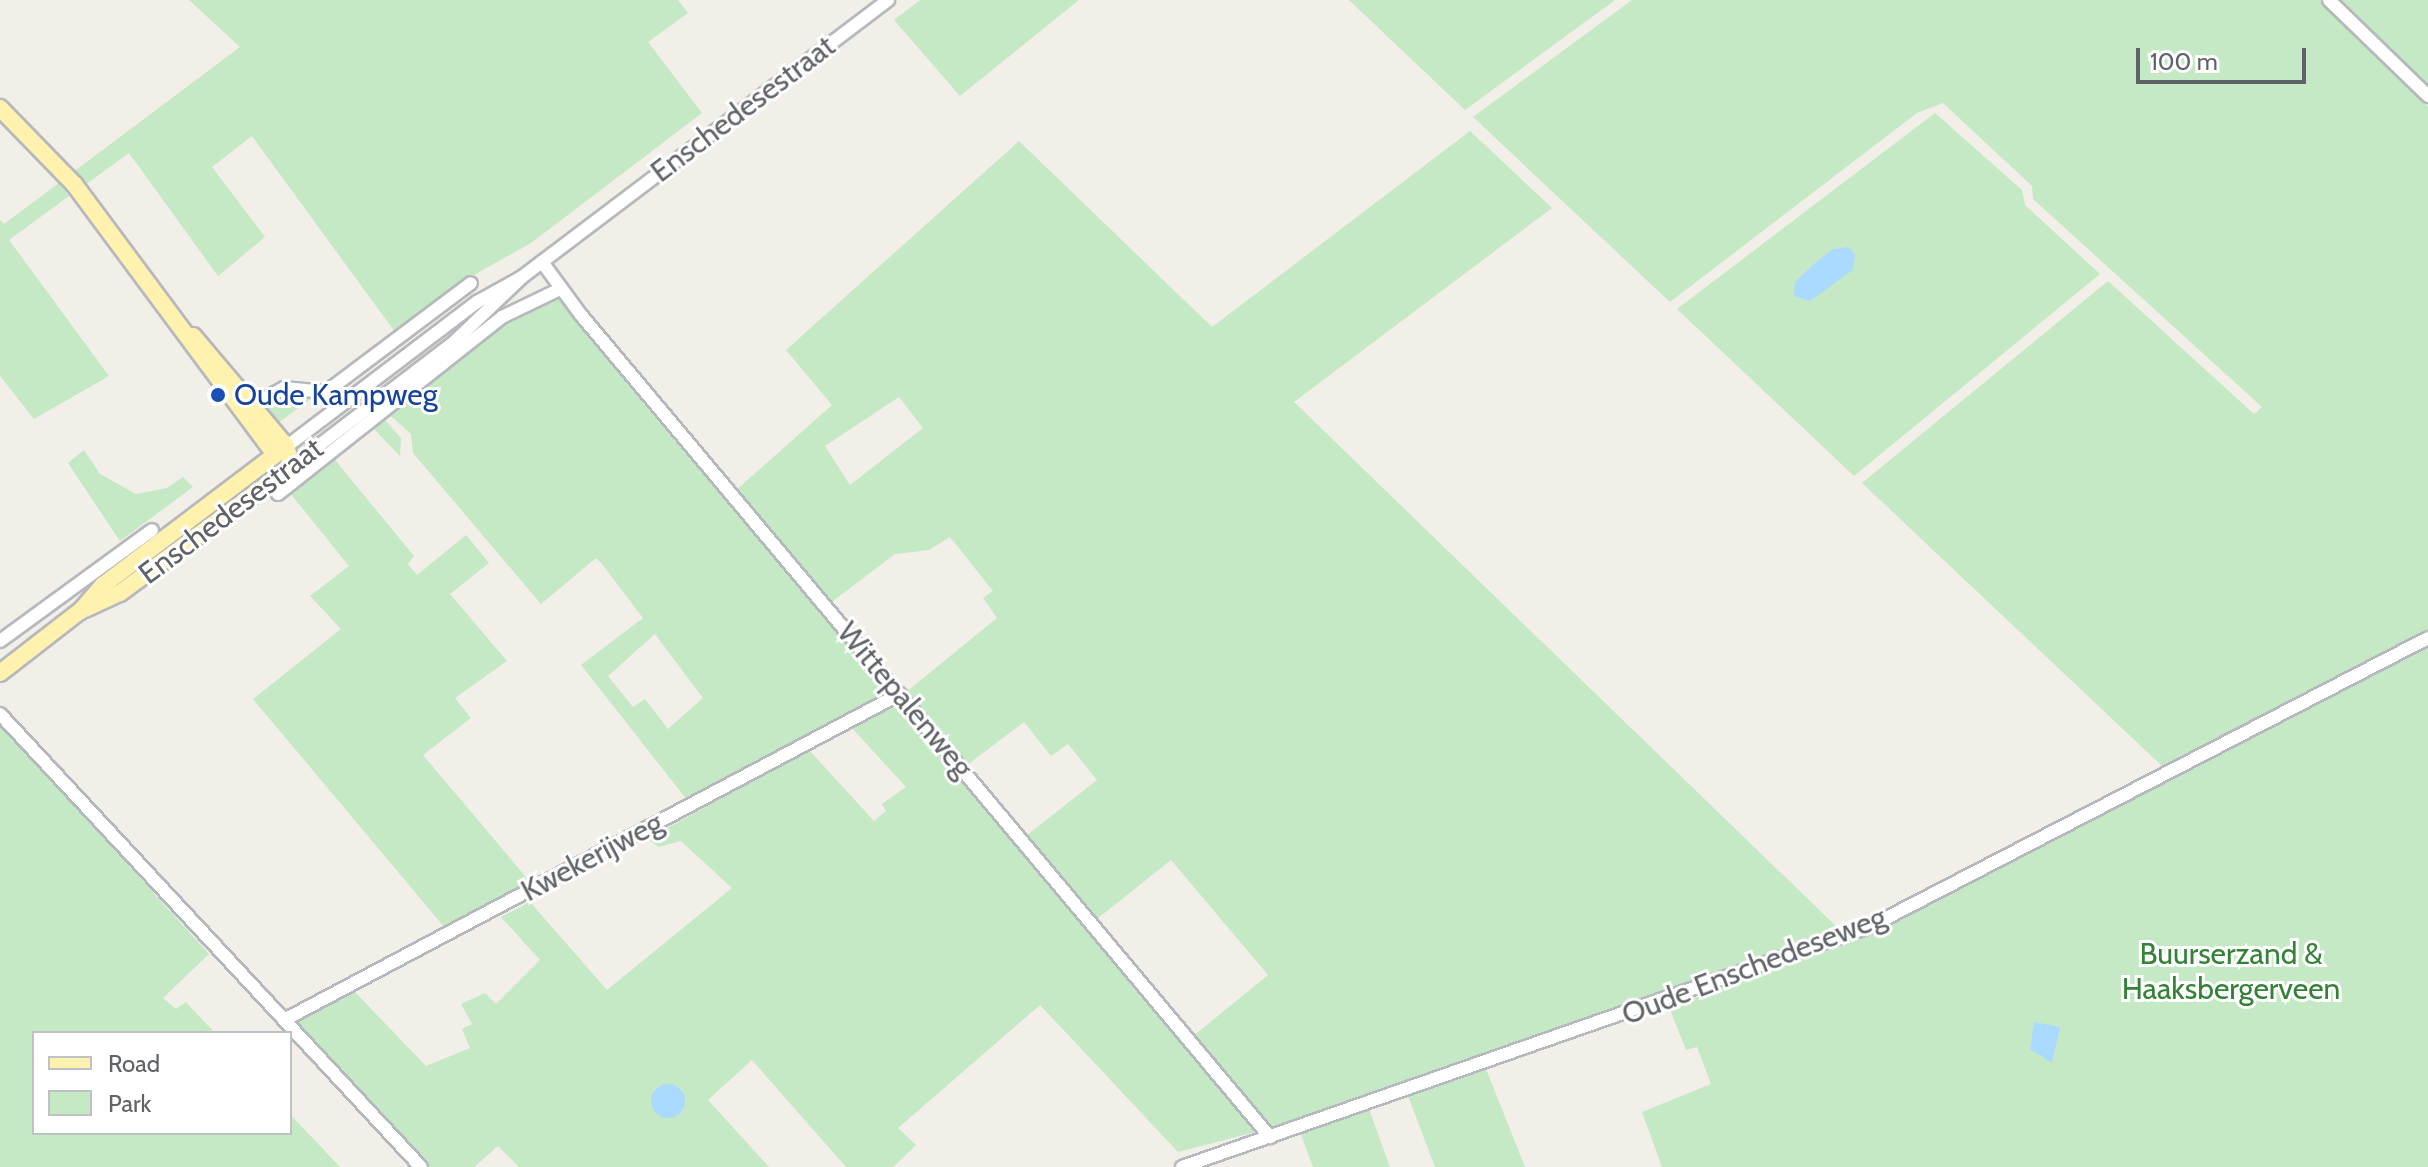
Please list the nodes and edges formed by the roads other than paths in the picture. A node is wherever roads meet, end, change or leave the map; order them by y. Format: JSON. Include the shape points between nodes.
{"nodes":[{"id":1,"x":888,"y":0,"type":"edge"},
{"id":2,"x":2329,"y":0,"type":"edge"},
{"id":3,"x":2428,"y":96,"type":"edge"},
{"id":4,"x":0,"y":108,"type":"edge"},
{"id":5,"x":542,"y":262,"type":"junction"},
{"id":6,"x":522,"y":277,"type":"junction"},
{"id":7,"x":471,"y":283,"type":"dead end"},
{"id":8,"x":560,"y":289,"type":"junction"},
{"id":9,"x":247,"y":408,"type":"junction"},
{"id":10,"x":281,"y":451,"type":"junction"},
{"id":11,"x":292,"y":466,"type":"junction"},
{"id":12,"x":278,"y":494,"type":"dead end"},
{"id":13,"x":152,"y":530,"type":"dead end"},
{"id":14,"x":80,"y":611,"type":"junction"},
{"id":15,"x":2428,"y":638,"type":"edge"},
{"id":16,"x":0,"y":641,"type":"edge"},
{"id":17,"x":0,"y":673,"type":"edge"},
{"id":18,"x":900,"y":694,"type":"junction"},
{"id":19,"x":0,"y":714,"type":"edge"},
{"id":20,"x":284,"y":1020,"type":"junction"},
{"id":21,"x":1270,"y":1137,"type":"junction"},
{"id":22,"x":421,"y":1167,"type":"edge"},
{"id":23,"x":1182,"y":1167,"type":"edge"}],
"edges":[{"from":1,"to":5,"type":"street","name":"Enschedesestraat"},
{"from":2,"to":3,"type":"street"},
{"from":4,"to":9,"type":"main road","via":[[57,170]]},
{"from":5,"to":6,"type":"street","name":"Enschedesestraat"},
{"from":5,"to":8,"type":"street","name":"Wittepalenweg"},
{"from":6,"to":10,"type":"street","name":"Enschedesestraat","via":[[477,302]]},
{"from":6,"to":11,"type":"street","name":"Enschedesestraat","via":[[453,343]]},
{"from":7,"to":9,"type":"street","name":"Enschedesestraat","via":[[326,392],[284,388]]},
{"from":8,"to":12,"type":"street","name":"Enschedesestraat","via":[[502,317]]},
{"from":8,"to":18,"type":"street","name":"Wittepalenweg"},
{"from":9,"to":10,"type":"main road"},
{"from":10,"to":11,"type":"main road"},
{"from":10,"to":14,"type":"main road","name":"Enschedesestraat","via":[[103,585]]},
{"from":11,"to":14,"type":"main road","name":"Enschedesestraat","via":[[120,593]]},
{"from":13,"to":16,"type":"street","name":"Enschedesestraat"},
{"from":14,"to":17,"type":"main road","name":"Enschedesestraat"},
{"from":15,"to":21,"type":"street","name":"Oude Enschedeseweg","via":[[1869,927]]},
{"from":18,"to":20,"type":"street","name":"Kwekerijweg"},
{"from":18,"to":21,"type":"street","name":"Wittepalenweg"},
{"from":19,"to":20,"type":"street"},
{"from":20,"to":22,"type":"street"},
{"from":21,"to":23,"type":"street","name":"Oude Enschedeseweg"}]}
